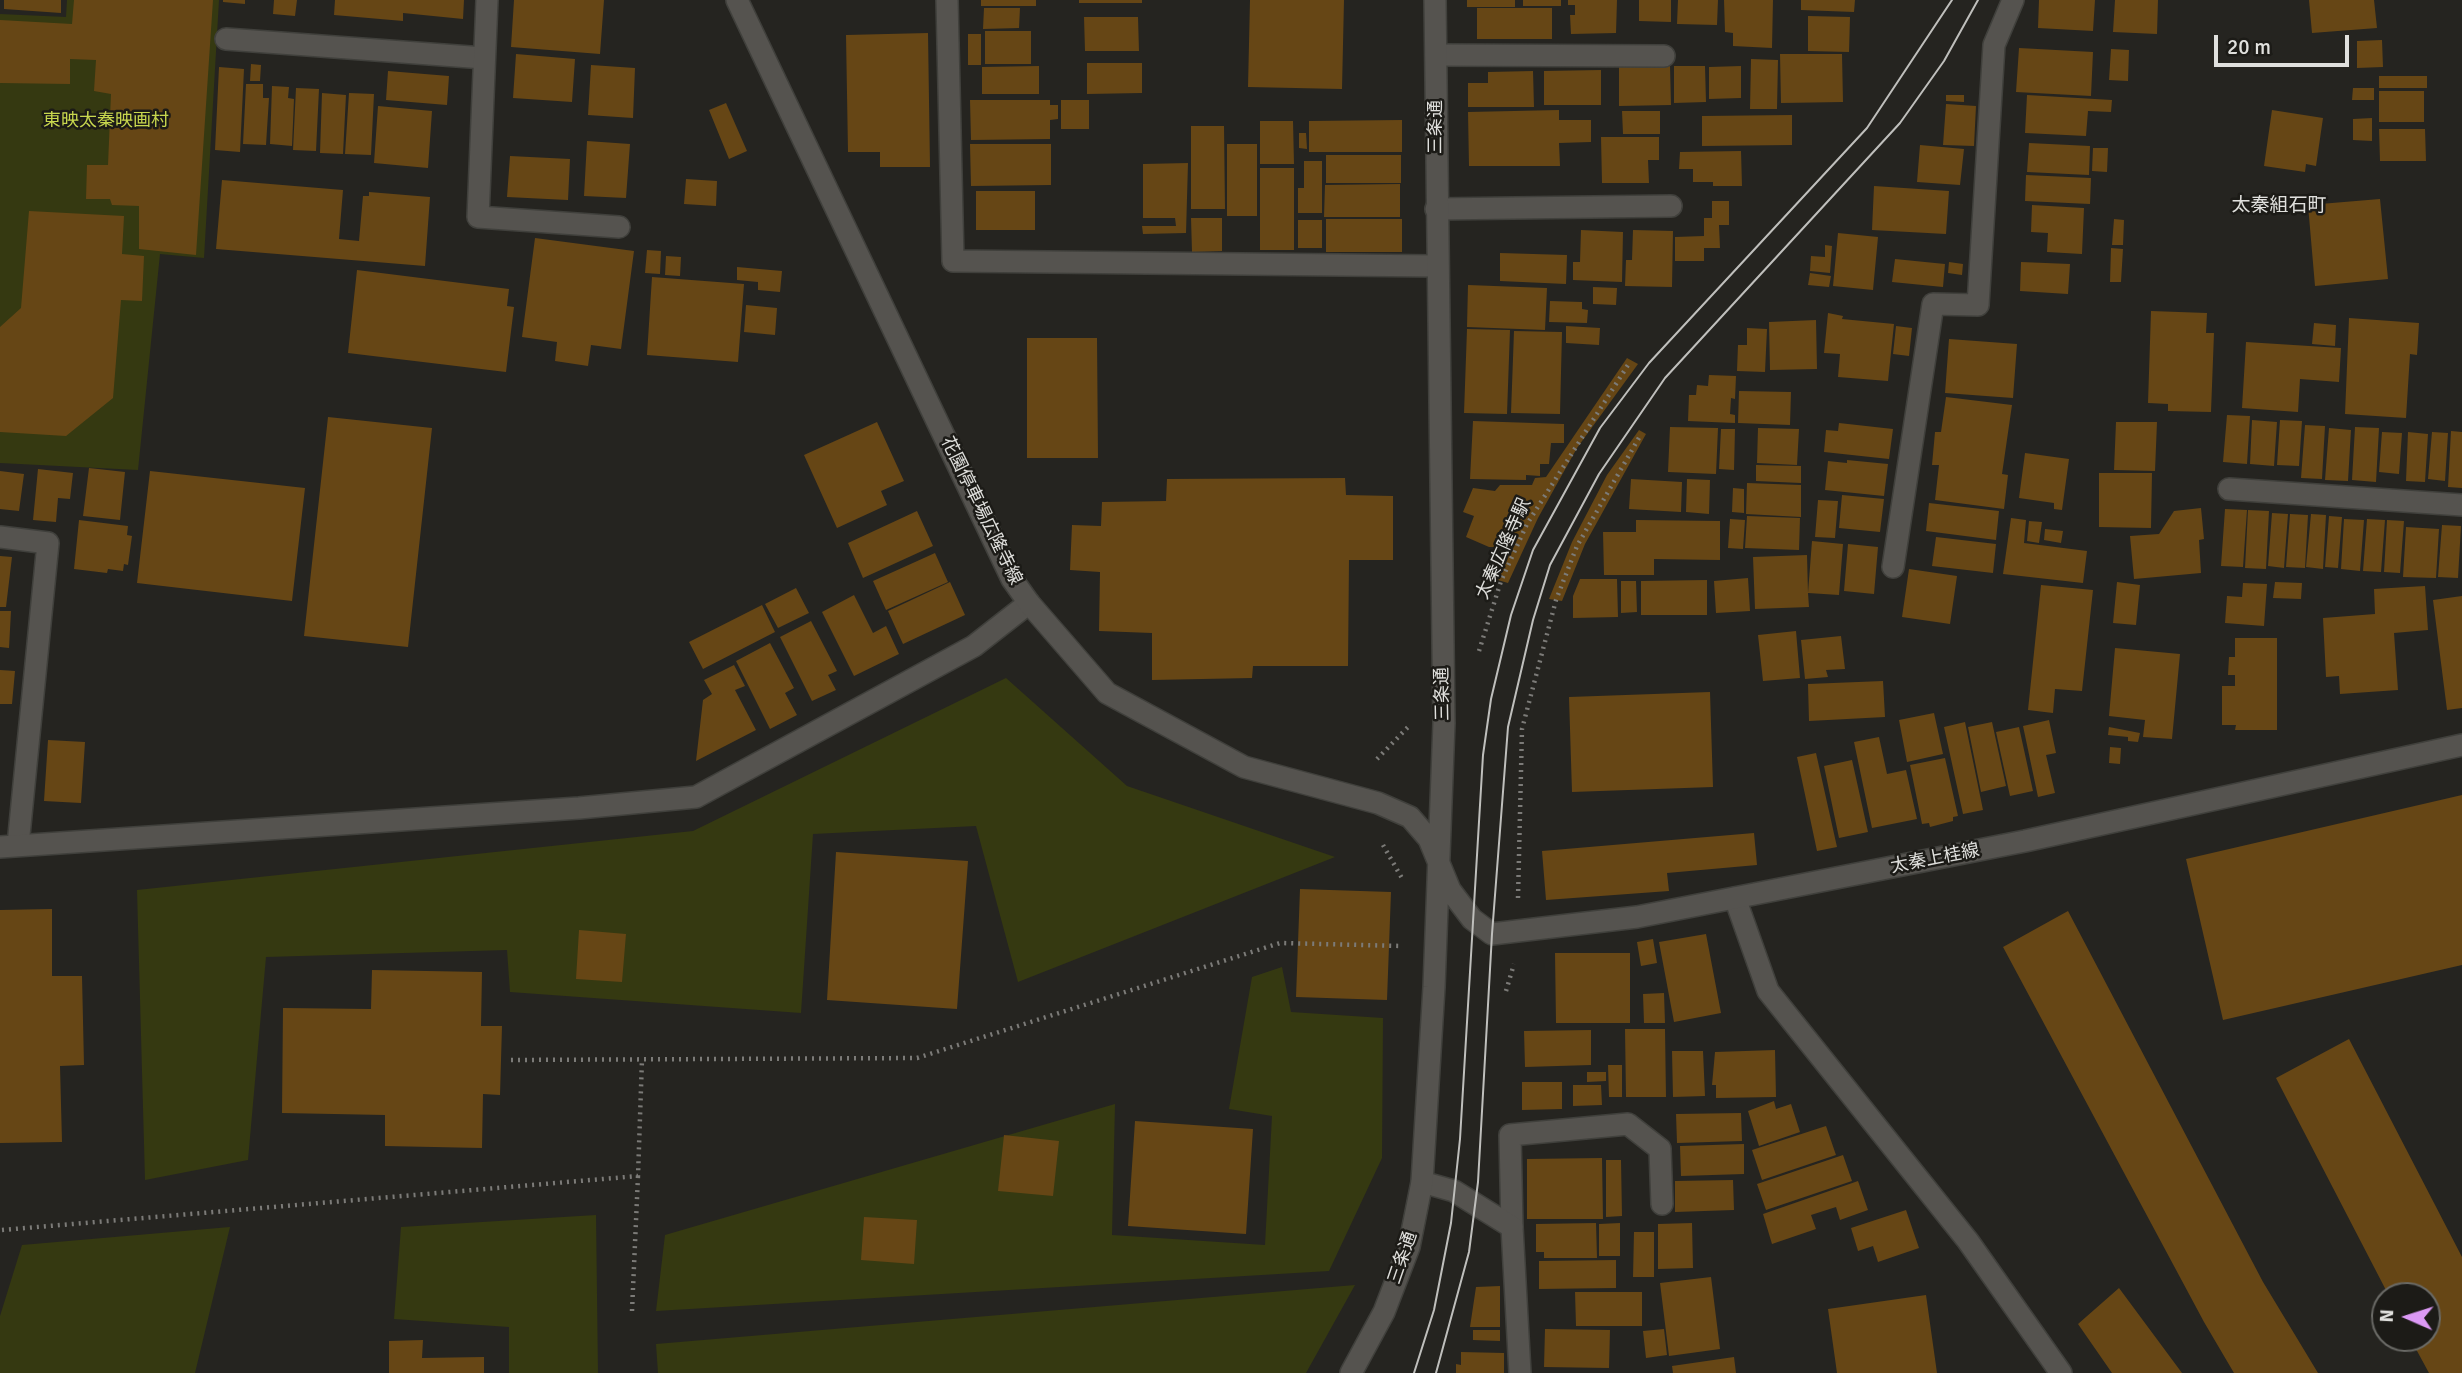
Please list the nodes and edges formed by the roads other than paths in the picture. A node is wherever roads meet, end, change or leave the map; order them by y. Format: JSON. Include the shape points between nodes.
{"nodes":[{"id":1,"x":487,"y":0,"type":"edge"},
{"id":2,"x":737,"y":0,"type":"edge"},
{"id":3,"x":947,"y":0,"type":"edge"},
{"id":4,"x":1435,"y":0,"type":"edge"},
{"id":5,"x":2013,"y":0,"type":"edge"},
{"id":6,"x":226,"y":39,"type":"dead end"},
{"id":7,"x":1436,"y":55,"type":"junction"},
{"id":8,"x":1664,"y":56,"type":"dead end"},
{"id":9,"x":484,"y":58,"type":"junction"},
{"id":10,"x":1671,"y":206,"type":"dead end"},
{"id":11,"x":1436,"y":209,"type":"junction"},
{"id":12,"x":619,"y":227,"type":"dead end"},
{"id":13,"x":1437,"y":266,"type":"junction"},
{"id":14,"x":2229,"y":489,"type":"dead end"},
{"id":15,"x":2462,"y":505,"type":"edge"},
{"id":16,"x":0,"y":537,"type":"edge"},
{"id":17,"x":1893,"y":567,"type":"dead end"},
{"id":18,"x":1028,"y":603,"type":"junction"},
{"id":19,"x":2462,"y":745,"type":"edge"},
{"id":20,"x":9,"y":846,"type":"edge"},
{"id":21,"x":1440,"y":863,"type":"junction"},
{"id":22,"x":1735,"y":898,"type":"junction"},
{"id":23,"x":1422,"y":1182,"type":"junction"},
{"id":24,"x":1662,"y":1204,"type":"dead end"},
{"id":25,"x":1512,"y":1227,"type":"junction"},
{"id":26,"x":1351,"y":1373,"type":"edge"},
{"id":27,"x":1520,"y":1373,"type":"edge"},
{"id":28,"x":2061,"y":1373,"type":"edge"}],
"edges":[{"from":1,"to":9,"type":"main road"},
{"from":2,"to":18,"type":"main road","name":"花園停車場広隆寺線","via":[[1012,579]]},
{"from":3,"to":13,"type":"main road","via":[[953,261]]},
{"from":4,"to":7,"type":"main road","name":"三条通"},
{"from":5,"to":17,"type":"main road","via":[[1994,45],[1978,305],[1933,303]]},
{"from":6,"to":9,"type":"main road"},
{"from":7,"to":8,"type":"main road"},
{"from":7,"to":11,"type":"main road","name":"三条通"},
{"from":9,"to":12,"type":"main road","via":[[478,217]]},
{"from":10,"to":11,"type":"main road"},
{"from":11,"to":13,"type":"main road","name":"三条通"},
{"from":13,"to":21,"type":"main road","name":"三条通","via":[[1444,723]]},
{"from":14,"to":15,"type":"main road"},
{"from":16,"to":20,"type":"main road","via":[[48,543]]},
{"from":18,"to":20,"type":"main road","via":[[974,646],[696,797]]},
{"from":18,"to":21,"type":"main road","name":"花園停車場広隆寺線","via":[[1107,693],[1244,767],[1378,803],[1410,817],[1429,839]]},
{"from":19,"to":22,"type":"main road","name":"太秦上桂線","via":[[2025,841]]},
{"from":21,"to":22,"type":"main road","name":"太秦上桂線","via":[[1450,890],[1472,919],[1492,934],[1637,917]]},
{"from":21,"to":23,"type":"main road","name":"三条通"},
{"from":22,"to":28,"type":"main road","via":[[1768,991],[1968,1241]]},
{"from":23,"to":25,"type":"main road","via":[[1454,1191]]},
{"from":23,"to":26,"type":"main road","name":"三条通","via":[[1409,1247],[1384,1311]]},
{"from":24,"to":25,"type":"main road","via":[[1660,1149],[1628,1124],[1510,1135]]},
{"from":25,"to":27,"type":"main road"}]}
